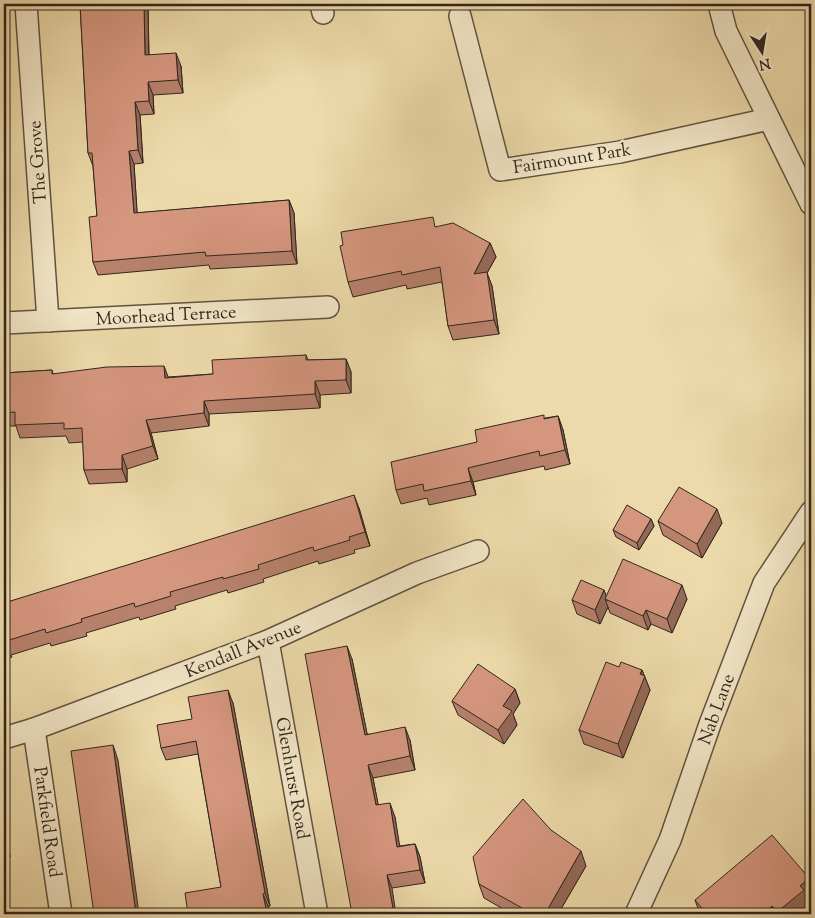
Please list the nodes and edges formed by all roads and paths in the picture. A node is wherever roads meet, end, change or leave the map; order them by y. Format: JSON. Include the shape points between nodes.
{"nodes":[{"id":1,"x":26,"y":4,"type":"edge"},
{"id":2,"x":719,"y":4,"type":"edge"},
{"id":3,"x":460,"y":16,"type":"dead end"},
{"id":4,"x":769,"y":118,"type":"junction"},
{"id":5,"x":811,"y":204,"type":"edge"},
{"id":6,"x":328,"y":306,"type":"dead end"},
{"id":7,"x":48,"y":321,"type":"junction"},
{"id":8,"x":4,"y":323,"type":"edge"},
{"id":9,"x":811,"y":512,"type":"edge"},
{"id":10,"x":478,"y":551,"type":"dead end"},
{"id":11,"x":268,"y":642,"type":"junction"},
{"id":12,"x":34,"y":729,"type":"junction"},
{"id":13,"x":4,"y":738,"type":"edge"},
{"id":14,"x":61,"y":914,"type":"edge"},
{"id":15,"x":318,"y":914,"type":"edge"},
{"id":16,"x":636,"y":914,"type":"edge"}],
"edges":[{"from":1,"to":7,"type":"street","name":"The Grove"},
{"from":2,"to":4,"type":"street","via":[[726,31]]},
{"from":3,"to":4,"type":"street","name":"Fairmount Park","via":[[500,170],[620,152]]},
{"from":4,"to":5,"type":"street"},
{"from":6,"to":7,"type":"street","name":"Moorhead Terrace"},
{"from":7,"to":8,"type":"street","name":"Moorhead Terrace"},
{"from":9,"to":16,"type":"street","name":"Nab Lane","via":[[764,583],[670,840]]},
{"from":10,"to":11,"type":"street","name":"Kendall Avenue","via":[[417,573]]},
{"from":11,"to":12,"type":"street","name":"Kendall Avenue"},
{"from":11,"to":15,"type":"street","name":"Glenhurst Road"},
{"from":12,"to":13,"type":"street","name":"Kendall Avenue"},
{"from":12,"to":14,"type":"street","name":"Parkfield Road"}]}
